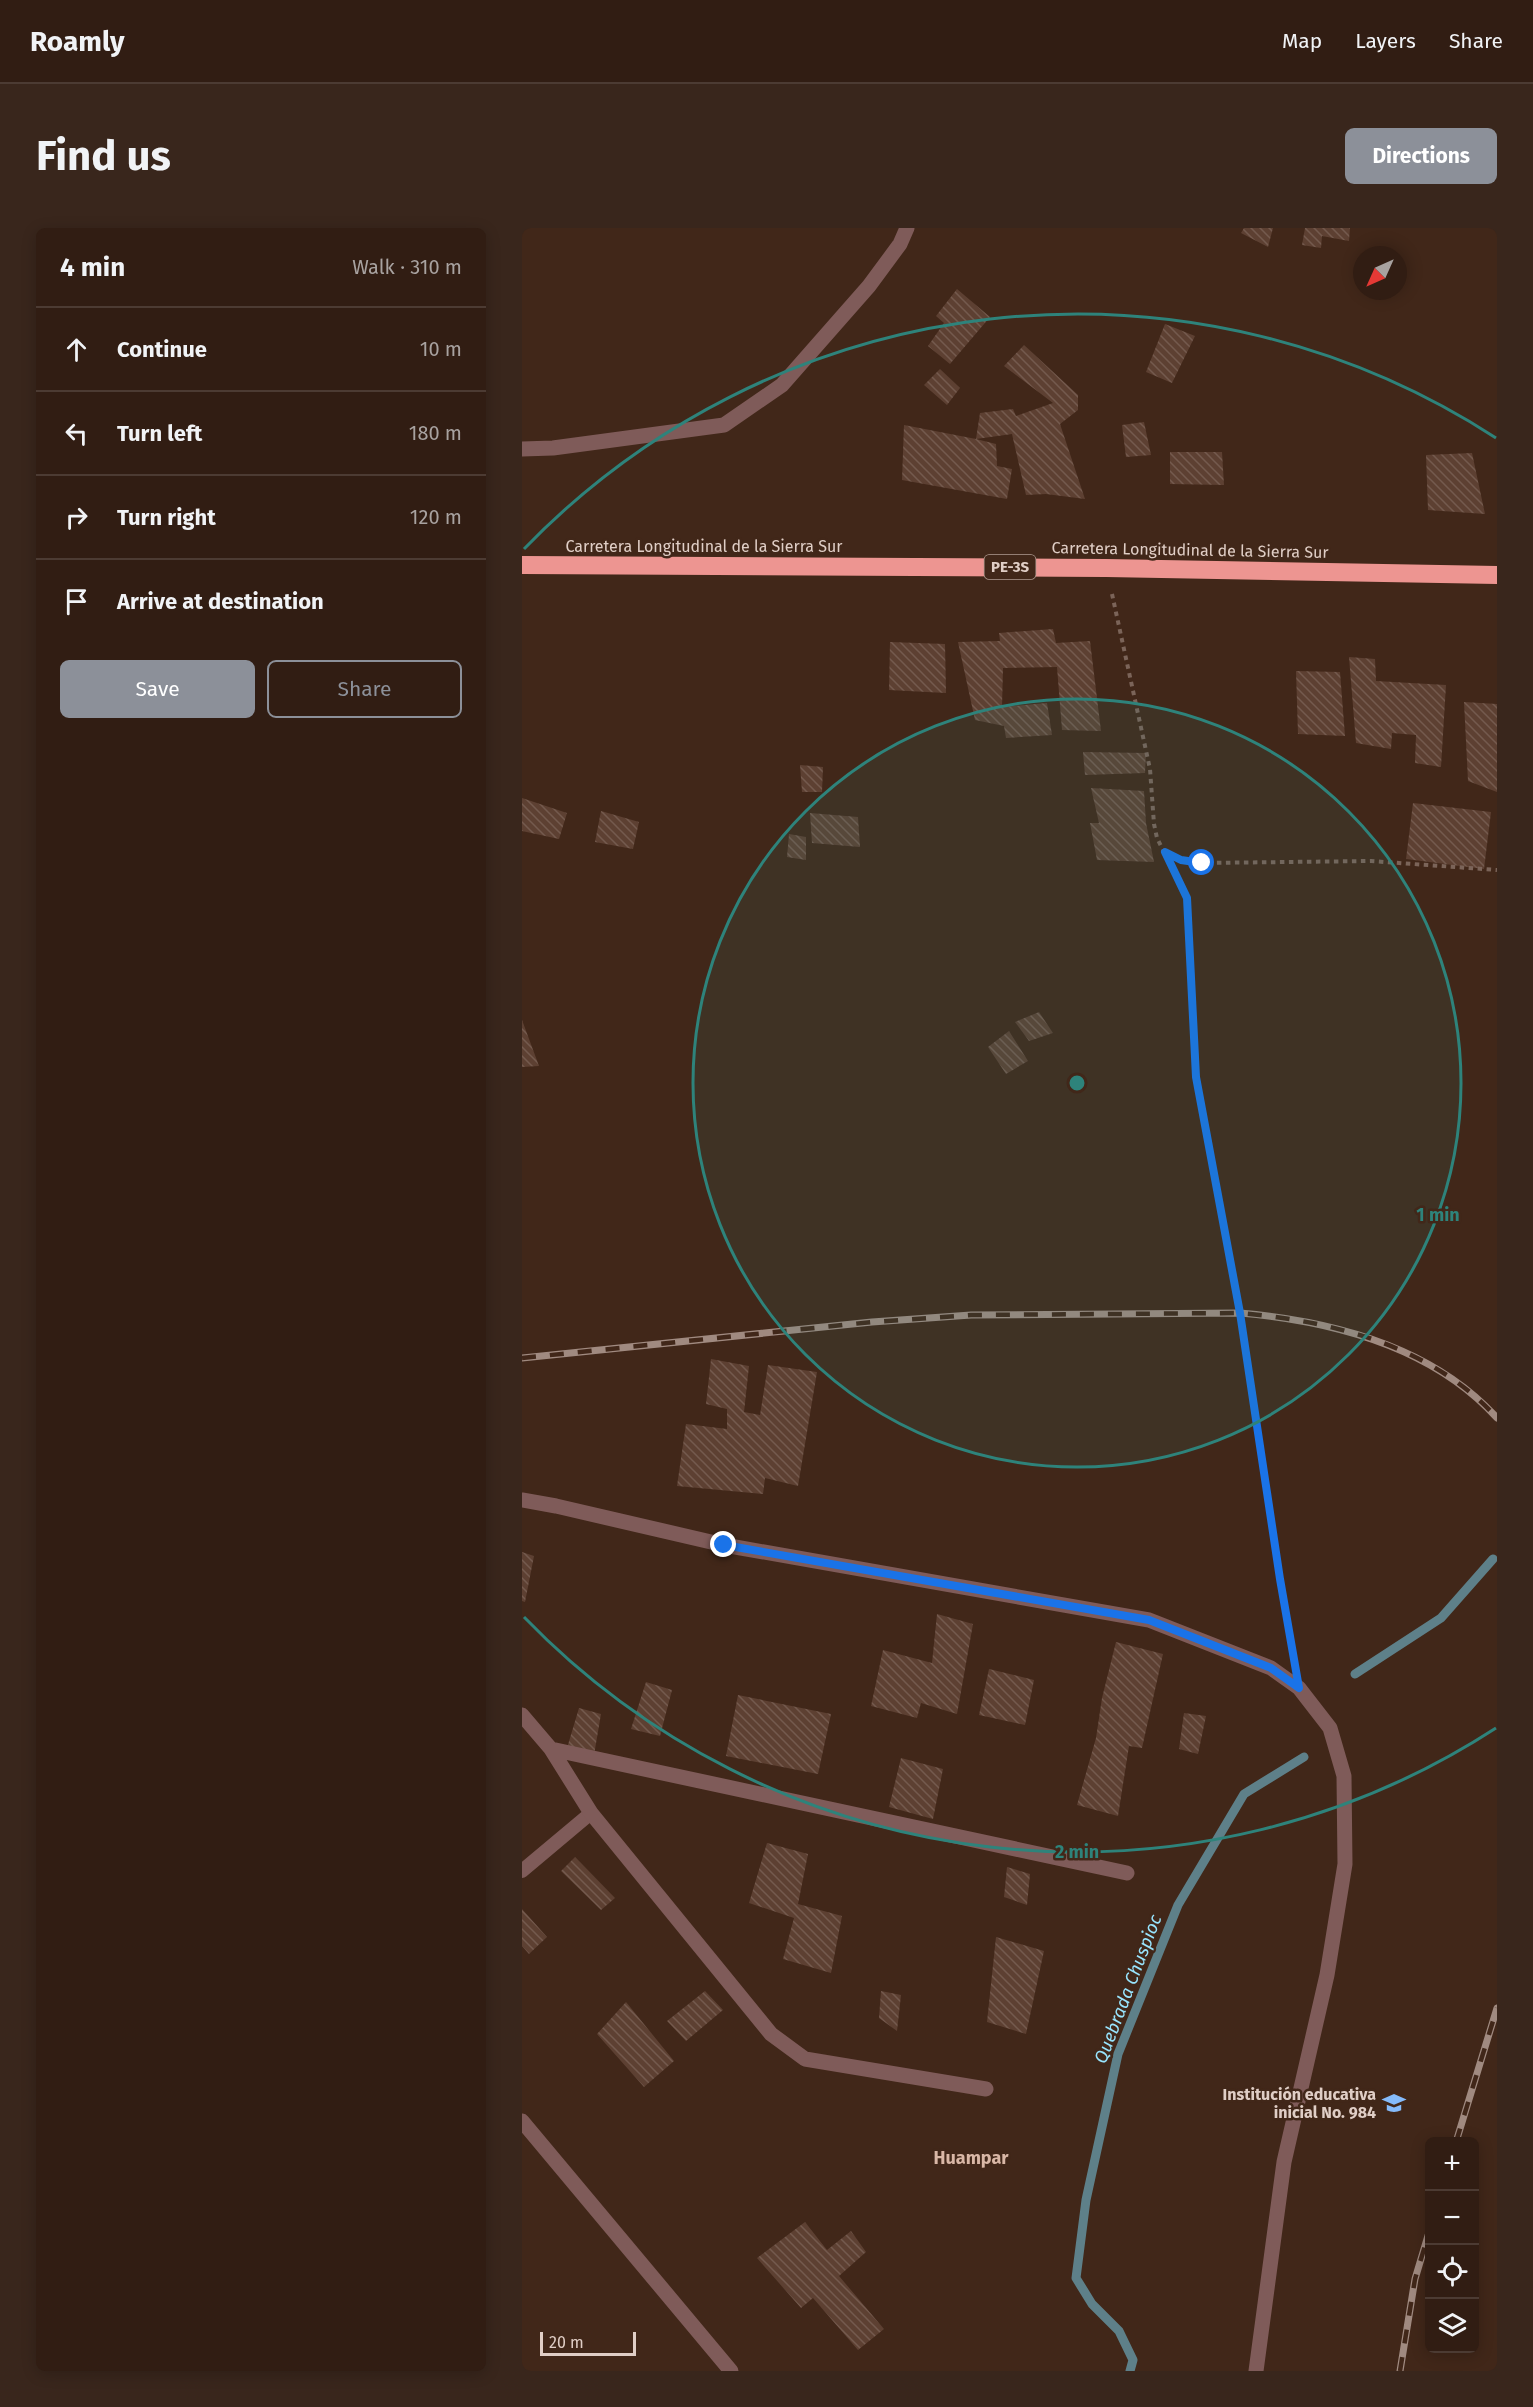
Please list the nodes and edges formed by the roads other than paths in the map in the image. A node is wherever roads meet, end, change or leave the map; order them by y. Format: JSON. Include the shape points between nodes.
{"nodes":[{"id":1,"x":907,"y":228,"type":"edge"},
{"id":2,"x":522,"y":449,"type":"edge"},
{"id":3,"x":522,"y":564,"type":"edge"},
{"id":4,"x":1497,"y":575,"type":"edge"},
{"id":5,"x":522,"y":1500,"type":"edge"},
{"id":6,"x":522,"y":1715,"type":"edge"},
{"id":7,"x":550,"y":1749,"type":"junction"},
{"id":8,"x":591,"y":1813,"type":"junction"},
{"id":9,"x":522,"y":1871,"type":"edge"},
{"id":10,"x":1127,"y":1874,"type":"dead end"},
{"id":11,"x":986,"y":2089,"type":"dead end"},
{"id":12,"x":522,"y":2121,"type":"edge"},
{"id":13,"x":731,"y":2371,"type":"edge"},
{"id":14,"x":1256,"y":2371,"type":"edge"}],
"edges":[{"from":1,"to":2,"type":"street","via":[[869,286],[782,385],[724,425]]},
{"from":3,"to":4,"type":"highway","name":"Carretera Longitudinal de la Sierra Sur","number":"PE-3S","via":[[1106,567]]},
{"from":5,"to":14,"type":"street","via":[[724,1545],[1149,1620],[1271,1668],[1299,1688],[1330,1728],[1344,1776],[1345,1864],[1327,1975],[1284,2162]]},
{"from":6,"to":7,"type":"street"},
{"from":7,"to":8,"type":"street"},
{"from":7,"to":10,"type":"street"},
{"from":8,"to":9,"type":"lane"},
{"from":8,"to":11,"type":"street","via":[[771,2034],[805,2059]]},
{"from":12,"to":13,"type":"street"}]}
